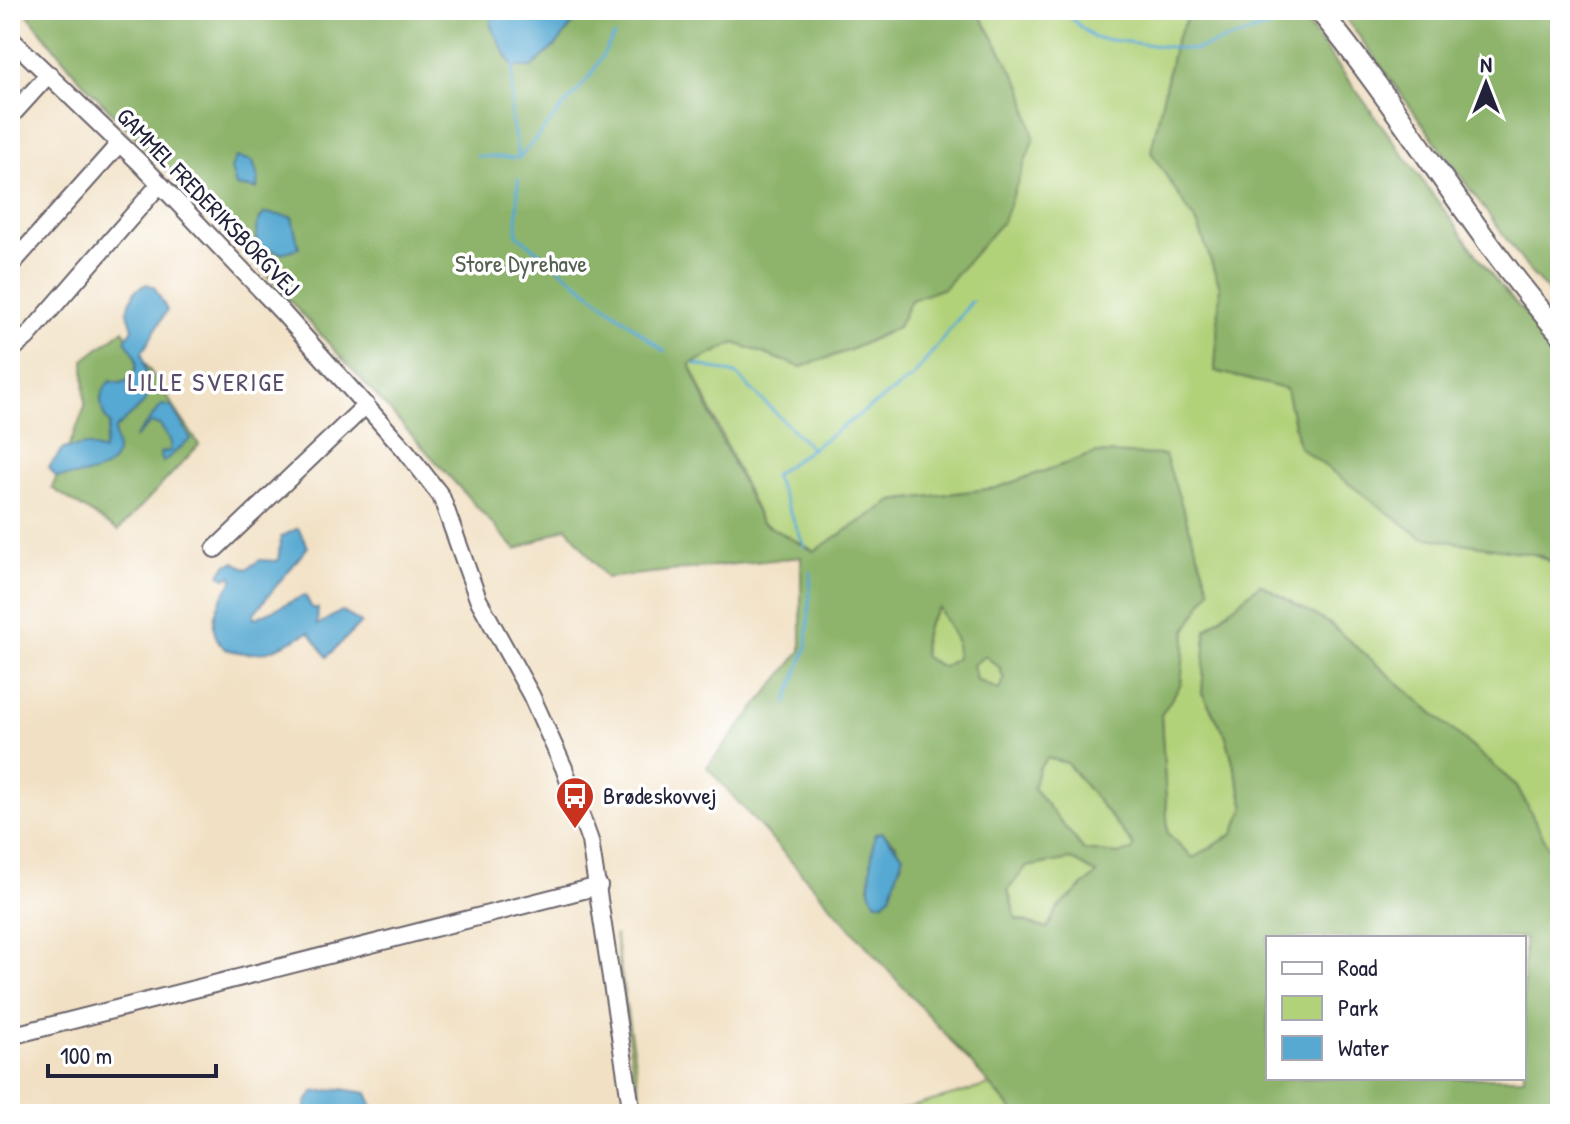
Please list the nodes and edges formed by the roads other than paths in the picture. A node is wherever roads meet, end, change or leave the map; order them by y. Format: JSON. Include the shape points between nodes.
{"nodes":[{"id":1,"x":1319,"y":10,"type":"edge"},
{"id":2,"x":10,"y":38,"type":"edge"},
{"id":3,"x":49,"y":74,"type":"junction"},
{"id":4,"x":10,"y":117,"type":"edge"},
{"id":5,"x":119,"y":144,"type":"junction"},
{"id":6,"x":159,"y":185,"type":"junction"},
{"id":7,"x":10,"y":266,"type":"edge"},
{"id":8,"x":1560,"y":333,"type":"edge"},
{"id":9,"x":10,"y":351,"type":"edge"},
{"id":10,"x":366,"y":405,"type":"junction"},
{"id":11,"x":215,"y":549,"type":"dead end"},
{"id":12,"x":599,"y":886,"type":"junction"},
{"id":13,"x":10,"y":1036,"type":"edge"},
{"id":14,"x":632,"y":1114,"type":"edge"}],
"edges":[{"from":1,"to":8,"type":"main road","via":[[1469,220]]},
{"from":2,"to":3,"type":"street","name":"GAMMEL FREDERIKSBORGVEJ"},
{"from":3,"to":4,"type":"street"},
{"from":3,"to":5,"type":"street","name":"GAMMEL FREDERIKSBORGVEJ"},
{"from":5,"to":6,"type":"street","name":"GAMMEL FREDERIKSBORGVEJ"},
{"from":5,"to":7,"type":"street"},
{"from":6,"to":9,"type":"street"},
{"from":6,"to":10,"type":"street","name":"GAMMEL FREDERIKSBORGVEJ"},
{"from":10,"to":11,"type":"street"},
{"from":10,"to":12,"type":"street","name":"GAMMEL FREDERIKSBORGVEJ","via":[[441,496],[478,599],[516,664],[564,768],[590,841]]},
{"from":12,"to":13,"type":"street"},
{"from":12,"to":14,"type":"street","name":"GAMMEL FREDERIKSBORGVEJ"}]}
